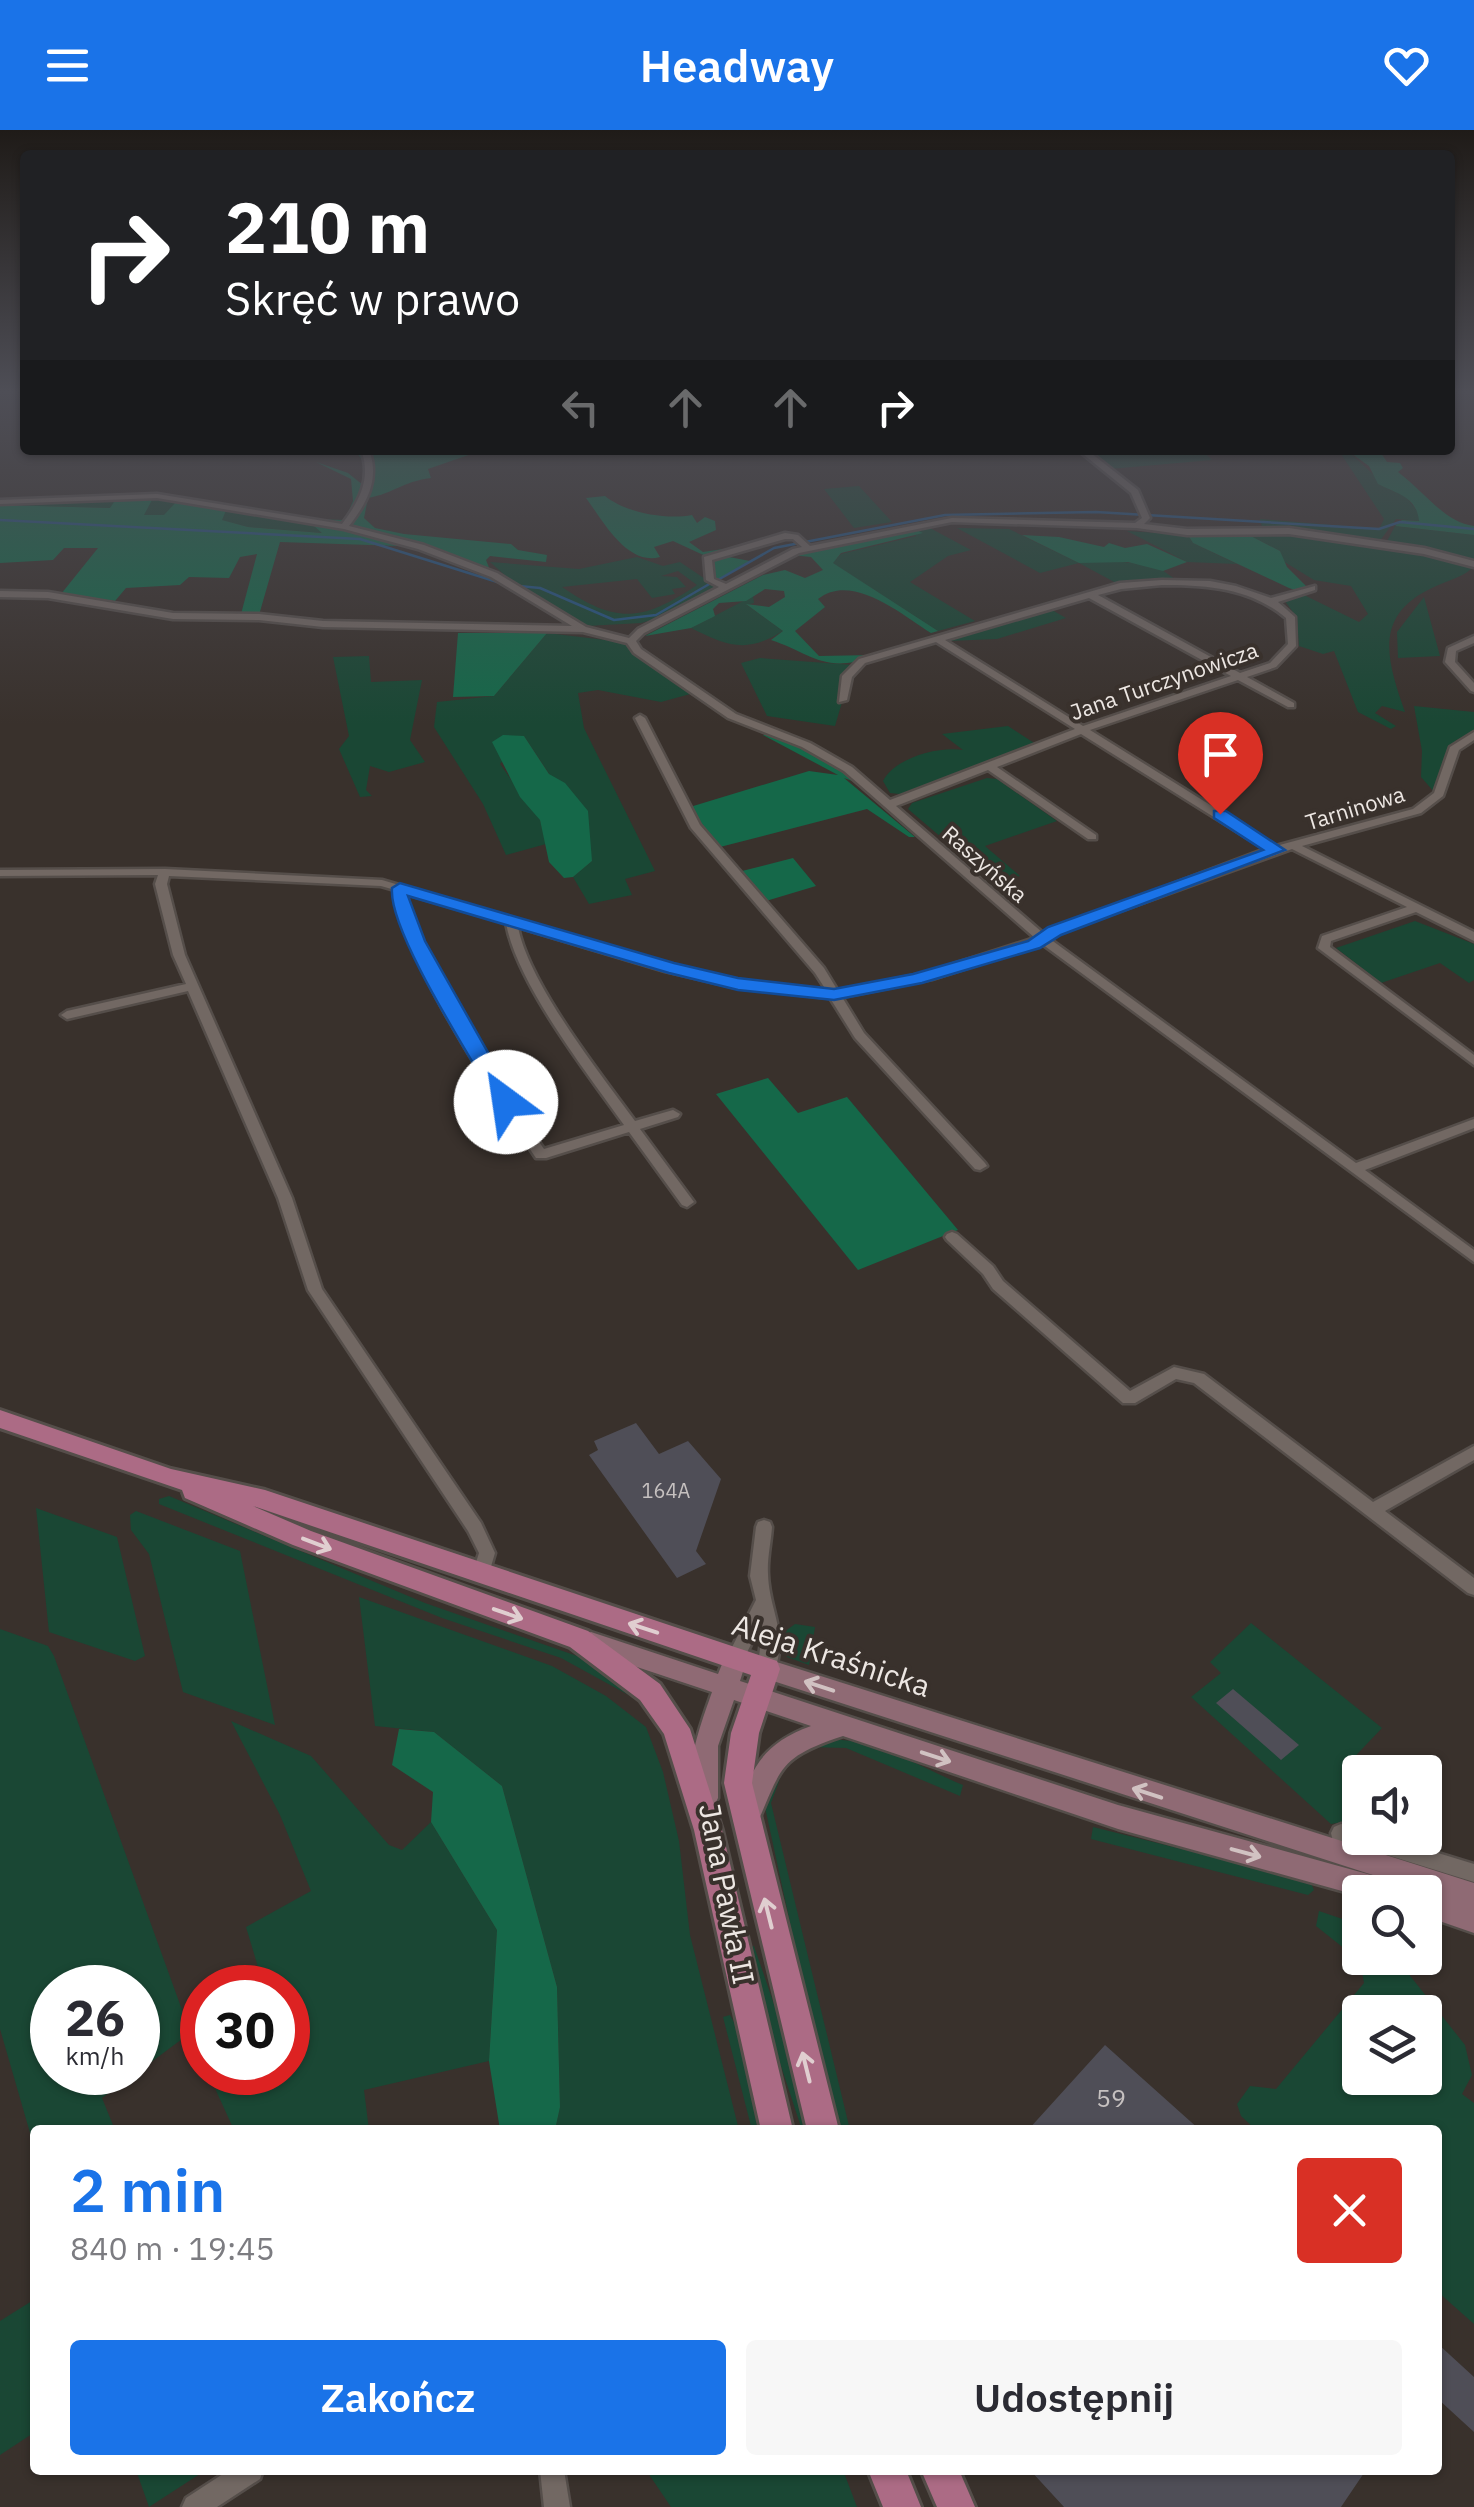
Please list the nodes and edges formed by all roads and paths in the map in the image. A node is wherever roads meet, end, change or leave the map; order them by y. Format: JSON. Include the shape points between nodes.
{"nodes":[{"id":1,"x":193,"y":502,"type":"edge"},
{"id":2,"x":359,"y":502,"type":"edge"},
{"id":3,"x":1139,"y":502,"type":"edge"},
{"id":4,"x":1136,"y":526,"type":"junction"},
{"id":5,"x":344,"y":527,"type":"junction"},
{"id":6,"x":804,"y":544,"type":"junction"},
{"id":7,"x":1474,"y":564,"type":"edge"},
{"id":8,"x":726,"y":587,"type":"junction"},
{"id":9,"x":1312,"y":588,"type":"dead end"},
{"id":10,"x":0,"y":594,"type":"edge"},
{"id":11,"x":1089,"y":594,"type":"junction"},
{"id":12,"x":1272,"y":601,"type":"junction"},
{"id":13,"x":656,"y":623,"type":"junction"},
{"id":14,"x":583,"y":629,"type":"junction"},
{"id":15,"x":606,"y":632,"type":"junction"},
{"id":16,"x":934,"y":638,"type":"junction"},
{"id":17,"x":1474,"y":639,"type":"edge"},
{"id":18,"x":631,"y":641,"type":"junction"},
{"id":19,"x":1241,"y":679,"type":"junction"},
{"id":20,"x":1474,"y":689,"type":"edge"},
{"id":21,"x":842,"y":700,"type":"dead end"},
{"id":22,"x":1290,"y":705,"type":"dead end"},
{"id":23,"x":640,"y":718,"type":"dead end"},
{"id":24,"x":1081,"y":730,"type":"junction"},
{"id":25,"x":1474,"y":736,"type":"edge"},
{"id":26,"x":992,"y":768,"type":"junction"},
{"id":27,"x":891,"y":804,"type":"junction"},
{"id":28,"x":1092,"y":837,"type":"dead end"},
{"id":29,"x":1296,"y":847,"type":"junction"},
{"id":30,"x":1276,"y":850,"type":"junction"},
{"id":31,"x":165,"y":872,"type":"junction"},
{"id":32,"x":0,"y":873,"type":"edge"},
{"id":33,"x":400,"y":888,"type":"junction"},
{"id":34,"x":1416,"y":908,"type":"junction"},
{"id":35,"x":511,"y":920,"type":"junction"},
{"id":36,"x":1474,"y":937,"type":"edge"},
{"id":37,"x":1044,"y":939,"type":"junction"},
{"id":38,"x":193,"y":986,"type":"junction"},
{"id":39,"x":834,"y":995,"type":"junction"},
{"id":40,"x":67,"y":1014,"type":"dead end"},
{"id":41,"x":1474,"y":1061,"type":"edge"},
{"id":42,"x":673,"y":1114,"type":"dead end"},
{"id":43,"x":1474,"y":1123,"type":"edge"},
{"id":44,"x":631,"y":1125,"type":"junction"},
{"id":45,"x":980,"y":1166,"type":"dead end"},
{"id":46,"x":1356,"y":1169,"type":"junction"},
{"id":47,"x":688,"y":1202,"type":"dead end"},
{"id":48,"x":952,"y":1238,"type":"dead end"},
{"id":49,"x":1474,"y":1257,"type":"edge"},
{"id":50,"x":0,"y":1420,"type":"edge"},
{"id":51,"x":1474,"y":1452,"type":"edge"},
{"id":52,"x":169,"y":1478,"type":"junction"},
{"id":53,"x":1376,"y":1509,"type":"junction"},
{"id":54,"x":764,"y":1528,"type":"dead end"},
{"id":55,"x":482,"y":1575,"type":"junction"},
{"id":56,"x":1474,"y":1588,"type":"edge"},
{"id":57,"x":762,"y":1605,"type":"junction"},
{"id":58,"x":579,"y":1639,"type":"junction"},
{"id":59,"x":735,"y":1658,"type":"junction"},
{"id":60,"x":767,"y":1669,"type":"junction"},
{"id":61,"x":724,"y":1687,"type":"junction"},
{"id":62,"x":757,"y":1698,"type":"junction"},
{"id":63,"x":844,"y":1726,"type":"junction"},
{"id":64,"x":745,"y":1822,"type":"junction"},
{"id":65,"x":708,"y":1830,"type":"junction"},
{"id":66,"x":1342,"y":1837,"type":"edge"},
{"id":67,"x":1385,"y":1855,"type":"edge"},
{"id":68,"x":1407,"y":1855,"type":"edge"},
{"id":69,"x":1474,"y":1873,"type":"edge"},
{"id":70,"x":1342,"y":1879,"type":"edge"},
{"id":71,"x":1474,"y":1895,"type":"edge"},
{"id":72,"x":1442,"y":1910,"type":"edge"},
{"id":73,"x":1474,"y":1920,"type":"edge"},
{"id":74,"x":776,"y":2125,"type":"edge"},
{"id":75,"x":821,"y":2125,"type":"edge"},
{"id":76,"x":243,"y":2475,"type":"edge"},
{"id":77,"x":553,"y":2475,"type":"edge"},
{"id":78,"x":889,"y":2475,"type":"edge"},
{"id":79,"x":942,"y":2475,"type":"edge"},
{"id":80,"x":195,"y":2507,"type":"edge"},
{"id":81,"x":557,"y":2507,"type":"edge"},
{"id":82,"x":902,"y":2507,"type":"edge"},
{"id":83,"x":956,"y":2507,"type":"edge"}],
"edges":[{"from":1,"to":5,"type":"street"},
{"from":2,"to":5,"type":"street"},
{"from":3,"to":4,"type":"street","via":[[1146,516]]},
{"from":4,"to":6,"type":"street","via":[[952,520]]},
{"from":4,"to":7,"type":"street","via":[[1310,532]]},
{"from":5,"to":14,"type":"street","via":[[421,547],[511,585]]},
{"from":6,"to":8,"type":"street"},
{"from":6,"to":8,"type":"street","via":[[785,536],[707,559],[710,580]]},
{"from":8,"to":13,"type":"street"},
{"from":9,"to":12,"type":"street"},
{"from":10,"to":14,"type":"street","via":[[190,617]]},
{"from":11,"to":12,"type":"street","via":[[1163,583]]},
{"from":11,"to":16,"type":"street"},
{"from":11,"to":19,"type":"street"},
{"from":12,"to":19,"type":"street","name":"Jana Turczynowicza","via":[[1290,616],[1293,644],[1273,665]]},
{"from":13,"to":15,"type":"street"},
{"from":13,"to":18,"type":"street"},
{"from":14,"to":15,"type":"street"},
{"from":15,"to":18,"type":"street","name":"Raszyńska"},
{"from":16,"to":21,"type":"street","via":[[853,665]]},
{"from":16,"to":24,"type":"street"},
{"from":17,"to":20,"type":"street","via":[[1451,650],[1450,662]]},
{"from":18,"to":27,"type":"street","name":"Raszyńska","via":[[732,716],[825,755]]},
{"from":19,"to":22,"type":"street"},
{"from":19,"to":24,"type":"street","name":"Jana Turczynowicza"},
{"from":23,"to":39,"type":"street","via":[[695,826]]},
{"from":24,"to":26,"type":"street","name":"Jana Turczynowicza"},
{"from":24,"to":30,"type":"street"},
{"from":25,"to":29,"type":"street","name":"Tarninowa","via":[[1454,749],[1439,794],[1417,811]]},
{"from":26,"to":27,"type":"street","name":"Jana Turczynowicza"},
{"from":26,"to":28,"type":"street"},
{"from":27,"to":37,"type":"street","name":"Raszyńska"},
{"from":29,"to":30,"type":"street","name":"Tarninowa"},
{"from":29,"to":34,"type":"street"},
{"from":30,"to":37,"type":"street","name":"Tarninowa"},
{"from":31,"to":32,"type":"street","name":"Tarninowa"},
{"from":31,"to":33,"type":"street","name":"Tarninowa","via":[[336,877]]},
{"from":31,"to":38,"type":"street","via":[[161,884]]},
{"from":33,"to":35,"type":"street","name":"Tarninowa"},
{"from":33,"to":44,"type":"street","via":[[439,986],[541,1155]]},
{"from":34,"to":36,"type":"street"},
{"from":34,"to":41,"type":"street","via":[[1326,939],[1324,948]]},
{"from":35,"to":39,"type":"street","name":"Tarninowa","via":[[724,981]]},
{"from":35,"to":44,"type":"street","via":[[537,986]]},
{"from":37,"to":39,"type":"street","name":"Tarninowa","via":[[928,976]]},
{"from":37,"to":46,"type":"street","name":"Raszyńska"},
{"from":38,"to":40,"type":"street"},
{"from":38,"to":55,"type":"street","via":[[285,1198],[315,1290],[476,1528],[487,1553]]},
{"from":39,"to":45,"type":"street","via":[[859,1035]]},
{"from":42,"to":44,"type":"street"},
{"from":43,"to":46,"type":"street"},
{"from":44,"to":47,"type":"street"},
{"from":46,"to":49,"type":"street","name":"Raszyńska"},
{"from":48,"to":53,"type":"street","via":[[1129,1399],[1174,1373],[1199,1378]]},
{"from":50,"to":52,"type":"main road","name":"Aleja Kraśnicka"},
{"from":51,"to":53,"type":"street"},
{"from":52,"to":55,"type":"main road","name":"Aleja Kraśnicka","via":[[256,1498]]},
{"from":52,"to":58,"type":"main road","name":"Aleja Kraśnicka","one_way":true,"via":[[242,1514]]},
{"from":53,"to":56,"type":"street"},
{"from":54,"to":57,"type":"street"},
{"from":59,"to":55,"type":"main road","name":"Aleja Kraśnicka","one_way":true},
{"from":57,"to":59,"type":"street"},
{"from":57,"to":60,"type":"street","via":[[772,1636]]},
{"from":58,"to":61,"type":"main road","name":"Aleja Kraśnicka"},
{"from":58,"to":65,"type":"main road","via":[[632,1676],[664,1709]]},
{"from":59,"to":60,"type":"main road","name":"Aleja Kraśnicka"},
{"from":59,"to":61,"type":"main road","name":"Jana Pawła II"},
{"from":60,"to":62,"type":"main road","name":"Jana Pawła II"},
{"from":66,"to":60,"type":"main road","name":"Aleja Kraśnicka","one_way":true},
{"from":61,"to":62,"type":"main road","name":"Aleja Kraśnicka"},
{"from":61,"to":65,"type":"main road","name":"Jana Pawła II","via":[[705,1760]]},
{"from":62,"to":63,"type":"main road","name":"Aleja Kraśnicka"},
{"from":62,"to":64,"type":"main road","name":"Jana Pawła II","via":[[740,1754]]},
{"from":63,"to":64,"type":"main road","via":[[774,1756]]},
{"from":63,"to":70,"type":"main road","name":"Aleja Kraśnicka","one_way":true,"via":[[1118,1817]]},
{"from":75,"to":64,"type":"main road","name":"Jana Pawła II","one_way":true},
{"from":65,"to":74,"type":"main road","name":"Jana Pawła II"},
{"from":67,"to":71,"type":"main road","name":"Aleja Kraśnicka"},
{"from":68,"to":69,"type":"street","name":"Aleja Kraśnicka"},
{"from":72,"to":73,"type":"main road"},
{"from":76,"to":80,"type":"street"},
{"from":77,"to":81,"type":"street"},
{"from":78,"to":82,"type":"main road"},
{"from":79,"to":83,"type":"main road"}]}
